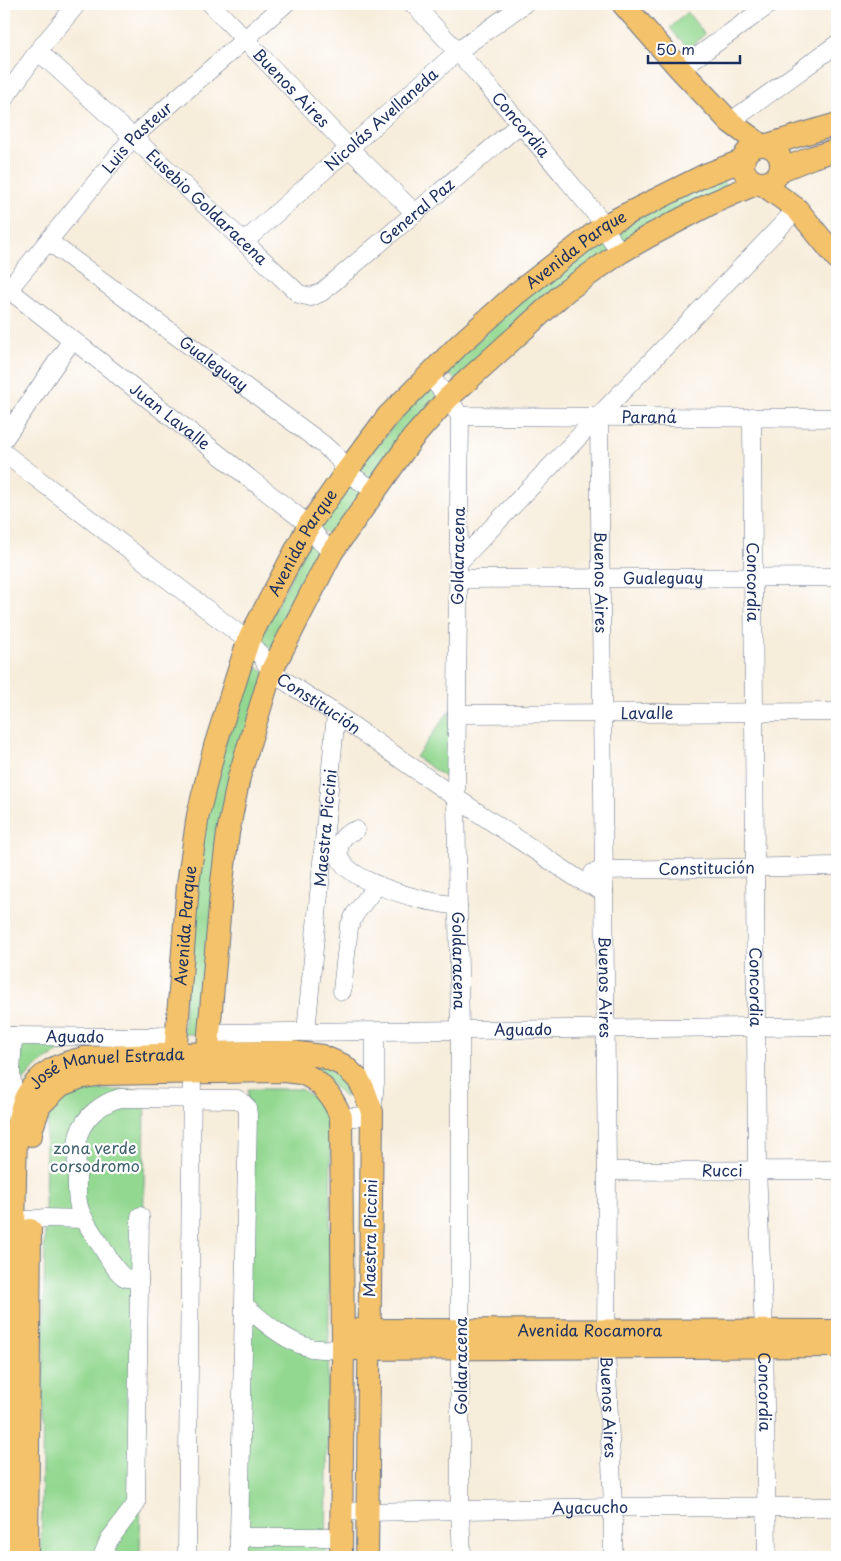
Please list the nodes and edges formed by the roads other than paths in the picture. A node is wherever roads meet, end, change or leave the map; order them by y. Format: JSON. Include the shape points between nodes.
{"nodes":[{"id":1,"x":76,"y":4,"type":"edge"},
{"id":2,"x":212,"y":4,"type":"edge"},
{"id":3,"x":285,"y":4,"type":"edge"},
{"id":4,"x":413,"y":4,"type":"edge"},
{"id":5,"x":524,"y":4,"type":"edge"},
{"id":6,"x":623,"y":4,"type":"edge"},
{"id":7,"x":770,"y":4,"type":"edge"},
{"id":8,"x":245,"y":39,"type":"junction"},
{"id":9,"x":837,"y":44,"type":"edge"},
{"id":10,"x":38,"y":51,"type":"junction"},
{"id":11,"x":458,"y":51,"type":"junction"},
{"id":12,"x":680,"y":70,"type":"junction"},
{"id":13,"x":4,"y":98,"type":"edge"},
{"id":14,"x":730,"y":122,"type":"junction"},
{"id":15,"x":520,"y":124,"type":"junction"},
{"id":16,"x":837,"y":124,"type":"edge"},
{"id":17,"x":133,"y":137,"type":"junction"},
{"id":18,"x":349,"y":148,"type":"junction"},
{"id":19,"x":837,"y":150,"type":"edge"},
{"id":20,"x":754,"y":152,"type":"junction"},
{"id":21,"x":770,"y":177,"type":"junction"},
{"id":22,"x":797,"y":209,"type":"junction"},
{"id":23,"x":414,"y":212,"type":"junction"},
{"id":24,"x":605,"y":225,"type":"junction"},
{"id":25,"x":48,"y":241,"type":"junction"},
{"id":26,"x":244,"y":242,"type":"junction"},
{"id":27,"x":622,"y":252,"type":"junction"},
{"id":28,"x":837,"y":258,"type":"edge"},
{"id":29,"x":6,"y":288,"type":"edge"},
{"id":30,"x":311,"y":298,"type":"joint"},
{"id":31,"x":72,"y":340,"type":"junction"},
{"id":32,"x":429,"y":375,"type":"junction"},
{"id":33,"x":454,"y":407,"type":"junction"},
{"id":34,"x":599,"y":416,"type":"junction"},
{"id":35,"x":752,"y":417,"type":"junction"},
{"id":36,"x":837,"y":418,"type":"edge"},
{"id":37,"x":4,"y":439,"type":"edge"},
{"id":38,"x":4,"y":453,"type":"edge"},
{"id":39,"x":346,"y":472,"type":"junction"},
{"id":40,"x":375,"y":491,"type":"junction"},
{"id":41,"x":309,"y":525,"type":"junction"},
{"id":42,"x":332,"y":552,"type":"junction"},
{"id":43,"x":458,"y":571,"type":"junction"},
{"id":44,"x":753,"y":577,"type":"junction"},
{"id":45,"x":837,"y":577,"type":"edge"},
{"id":46,"x":600,"y":578,"type":"junction"},
{"id":47,"x":248,"y":641,"type":"junction"},
{"id":48,"x":271,"y":672,"type":"junction"},
{"id":49,"x":754,"y":711,"type":"junction"},
{"id":50,"x":837,"y":712,"type":"edge"},
{"id":51,"x":336,"y":714,"type":"junction"},
{"id":52,"x":457,"y":714,"type":"junction"},
{"id":53,"x":602,"y":714,"type":"junction"},
{"id":54,"x":456,"y":798,"type":"junction"},
{"id":55,"x":356,"y":830,"type":"dead end"},
{"id":56,"x":837,"y":866,"type":"edge"},
{"id":57,"x":755,"y":867,"type":"junction"},
{"id":58,"x":603,"y":870,"type":"junction"},
{"id":59,"x":578,"y":879,"type":"junction"},
{"id":60,"x":377,"y":885,"type":"junction"},
{"id":61,"x":604,"y":892,"type":"junction"},
{"id":62,"x":458,"y":906,"type":"junction"},
{"id":63,"x":342,"y":990,"type":"dead end"},
{"id":64,"x":837,"y":1026,"type":"edge"},
{"id":65,"x":756,"y":1027,"type":"junction"},
{"id":66,"x":606,"y":1029,"type":"junction"},
{"id":67,"x":460,"y":1031,"type":"junction"},
{"id":68,"x":306,"y":1032,"type":"junction"},
{"id":69,"x":376,"y":1032,"type":"junction"},
{"id":70,"x":9,"y":1036,"type":"edge"},
{"id":71,"x":192,"y":1056,"type":"junction"},
{"id":72,"x":192,"y":1099,"type":"junction"},
{"id":73,"x":372,"y":1112,"type":"junction"},
{"id":74,"x":341,"y":1117,"type":"junction"},
{"id":75,"x":16,"y":1129,"type":"junction"},
{"id":76,"x":757,"y":1170,"type":"junction"},
{"id":77,"x":837,"y":1170,"type":"edge"},
{"id":78,"x":607,"y":1171,"type":"junction"},
{"id":79,"x":140,"y":1216,"type":"dead end"},
{"id":80,"x":84,"y":1219,"type":"junction"},
{"id":81,"x":16,"y":1220,"type":"edge"},
{"id":82,"x":139,"y":1279,"type":"junction"},
{"id":83,"x":244,"y":1306,"type":"junction"},
{"id":84,"x":837,"y":1331,"type":"edge"},
{"id":85,"x":343,"y":1339,"type":"junction"},
{"id":86,"x":764,"y":1339,"type":"junction"},
{"id":87,"x":369,"y":1340,"type":"junction"},
{"id":88,"x":461,"y":1340,"type":"junction"},
{"id":89,"x":606,"y":1340,"type":"junction"},
{"id":90,"x":837,"y":1346,"type":"edge"},
{"id":91,"x":766,"y":1506,"type":"junction"},
{"id":92,"x":837,"y":1506,"type":"edge"},
{"id":93,"x":613,"y":1507,"type":"junction"},
{"id":94,"x":14,"y":1508,"type":"edge"},
{"id":95,"x":342,"y":1511,"type":"junction"},
{"id":96,"x":460,"y":1511,"type":"junction"},
{"id":97,"x":367,"y":1512,"type":"junction"},
{"id":98,"x":239,"y":1537,"type":"junction"},
{"id":99,"x":342,"y":1547,"type":"edge"},
{"id":100,"x":9,"y":1557,"type":"edge"},
{"id":101,"x":27,"y":1557,"type":"edge"},
{"id":102,"x":102,"y":1557,"type":"edge"},
{"id":103,"x":187,"y":1557,"type":"edge"},
{"id":104,"x":239,"y":1557,"type":"edge"},
{"id":105,"x":367,"y":1557,"type":"edge"},
{"id":106,"x":462,"y":1557,"type":"edge"},
{"id":107,"x":613,"y":1557,"type":"edge"},
{"id":108,"x":767,"y":1557,"type":"edge"}],
"edges":[{"from":1,"to":10,"type":"street"},
{"from":2,"to":8,"type":"street","name":"Buenos Aires"},
{"from":3,"to":8,"type":"street","name":"Luis Pasteur"},
{"from":4,"to":11,"type":"street","name":"Concordia"},
{"from":5,"to":11,"type":"street","name":"Nicolás Avellaneda"},
{"from":6,"to":12,"type":"main road"},
{"from":7,"to":12,"type":"street"},
{"from":8,"to":17,"type":"street","name":"Luis Pasteur"},
{"from":8,"to":18,"type":"street","name":"Buenos Aires"},
{"from":9,"to":14,"type":"street"},
{"from":10,"to":13,"type":"street"},
{"from":10,"to":17,"type":"street","name":"Eusebio Goldaracena"},
{"from":11,"to":15,"type":"street","name":"Concordia"},
{"from":11,"to":18,"type":"street","name":"Nicolás Avellaneda"},
{"from":12,"to":14,"type":"main road"},
{"from":14,"to":20,"type":"main road"},
{"from":15,"to":23,"type":"street","name":"General Paz"},
{"from":15,"to":24,"type":"street","name":"Concordia"},
{"from":16,"to":20,"type":"main road","name":"Avenida Parque"},
{"from":17,"to":25,"type":"street","name":"Luis Pasteur"},
{"from":17,"to":26,"type":"street","name":"Eusebio Goldaracena"},
{"from":18,"to":23,"type":"street","name":"Buenos Aires"},
{"from":18,"to":26,"type":"street","name":"Nicolás Avellaneda"},
{"from":19,"to":21,"type":"main road","name":"Avenida Parque"},
{"from":20,"to":21,"type":"main road","via":[[745,172],[753,181]]},
{"from":20,"to":21,"type":"main road","via":[[773,148],[778,153],[781,158]]},
{"from":20,"to":24,"type":"main road","name":"Avenida Parque"},
{"from":21,"to":22,"type":"main road"},
{"from":21,"to":27,"type":"main road","name":"Avenida Parque","via":[[712,203]]},
{"from":22,"to":28,"type":"main road"},
{"from":22,"to":34,"type":"street"},
{"from":23,"to":30,"type":"street","name":"General Paz"},
{"from":24,"to":27,"type":"street","name":"Concordia","via":[[612,241]]},
{"from":24,"to":32,"type":"main road","name":"Avenida Parque","via":[[516,294]]},
{"from":25,"to":29,"type":"street","name":"Luis Pasteur"},
{"from":25,"to":39,"type":"street","name":"Gualeguay","via":[[324,444]]},
{"from":26,"to":30,"type":"street","name":"Eusebio Goldaracena","via":[[299,294]]},
{"from":27,"to":33,"type":"main road","name":"Avenida Parque","via":[[566,291]]},
{"from":29,"to":31,"type":"street","name":"Juan Lavalle"},
{"from":31,"to":37,"type":"street"},
{"from":31,"to":41,"type":"street","name":"Juan Lavalle"},
{"from":32,"to":33,"type":"street"},
{"from":32,"to":39,"type":"main road","name":"Avenida Parque","via":[[388,416]]},
{"from":33,"to":34,"type":"street","name":"Paraná"},
{"from":33,"to":40,"type":"main road","name":"Avenida Parque","via":[[412,439]]},
{"from":33,"to":43,"type":"street","name":"Goldaracena"},
{"from":34,"to":35,"type":"street","name":"Paraná"},
{"from":34,"to":43,"type":"street"},
{"from":34,"to":46,"type":"street","name":"Buenos Aires"},
{"from":35,"to":36,"type":"street","name":"Paraná"},
{"from":35,"to":44,"type":"street","name":"Concordia"},
{"from":38,"to":47,"type":"street","name":"Constitución"},
{"from":39,"to":40,"type":"street","name":"Gualeguay"},
{"from":39,"to":41,"type":"main road","name":"Avenida Parque"},
{"from":40,"to":42,"type":"main road","name":"Avenida Parque"},
{"from":41,"to":42,"type":"street","name":"Juan Lavalle"},
{"from":41,"to":47,"type":"main road","name":"Avenida Parque"},
{"from":42,"to":48,"type":"main road","name":"Avenida Parque"},
{"from":43,"to":46,"type":"street","name":"Gualeguay"},
{"from":43,"to":52,"type":"street","name":"Goldaracena"},
{"from":44,"to":45,"type":"street","name":"Gualeguay"},
{"from":44,"to":46,"type":"street","name":"Gualeguay"},
{"from":44,"to":49,"type":"street","name":"Concordia"},
{"from":46,"to":53,"type":"street","name":"Buenos Aires"},
{"from":47,"to":48,"type":"street","name":"Constitución"},
{"from":47,"to":71,"type":"main road","name":"Avenida Parque","via":[[215,746],[198,815],[188,884]]},
{"from":48,"to":51,"type":"street","name":"Constitución"},
{"from":48,"to":71,"type":"main road","name":"Avenida Parque","via":[[239,776]]},
{"from":49,"to":50,"type":"street","name":"Lavalle"},
{"from":49,"to":53,"type":"street","name":"Lavalle"},
{"from":49,"to":57,"type":"street","name":"Concordia"},
{"from":51,"to":54,"type":"street","name":"Constitución"},
{"from":51,"to":68,"type":"street","name":"Maestra Piccini"},
{"from":52,"to":53,"type":"street","name":"Lavalle"},
{"from":52,"to":54,"type":"street","name":"Goldaracena"},
{"from":53,"to":58,"type":"street","name":"Buenos Aires"},
{"from":54,"to":59,"type":"street","name":"Constitución"},
{"from":54,"to":62,"type":"street","name":"Goldaracena"},
{"from":55,"to":60,"type":"street","via":[[341,840],[338,852],[341,861],[353,874]]},
{"from":56,"to":57,"type":"street","name":"Constitución"},
{"from":57,"to":58,"type":"street","name":"Constitución"},
{"from":57,"to":65,"type":"street","name":"Concordia"},
{"from":58,"to":59,"type":"street","name":"Constitución"},
{"from":58,"to":61,"type":"street","name":"Buenos Aires"},
{"from":59,"to":61,"type":"street","name":"Constitución"},
{"from":60,"to":62,"type":"street","via":[[420,899]]},
{"from":60,"to":63,"type":"street","via":[[349,927]]},
{"from":61,"to":66,"type":"street","name":"Buenos Aires"},
{"from":62,"to":67,"type":"street","name":"Goldaracena"},
{"from":64,"to":65,"type":"street","name":"Aguado"},
{"from":65,"to":66,"type":"street","name":"Aguado"},
{"from":65,"to":76,"type":"street","name":"Concordia"},
{"from":66,"to":67,"type":"street","name":"Aguado"},
{"from":66,"to":78,"type":"street","name":"Buenos Aires"},
{"from":67,"to":69,"type":"street","name":"Aguado"},
{"from":67,"to":88,"type":"street","name":"Goldaracena"},
{"from":68,"to":69,"type":"street","name":"Aguado"},
{"from":68,"to":71,"type":"street","name":"Aguado"},
{"from":69,"to":73,"type":"street"},
{"from":70,"to":71,"type":"street","name":"Aguado","via":[[148,1037]]},
{"from":70,"to":75,"type":"street"},
{"from":71,"to":72,"type":"street"},
{"from":71,"to":73,"type":"main road","name":"Maestra Piccini","via":[[291,1052],[322,1056],[343,1065],[358,1079]]},
{"from":71,"to":74,"type":"main road","name":"Maestra Piccini","via":[[304,1075],[325,1090]]},
{"from":71,"to":75,"type":"main road","name":"José Manuel Estrada","via":[[84,1058],[65,1062],[40,1077],[26,1096]]},
{"from":71,"to":81,"type":"main road","via":[[79,1078],[53,1092],[40,1106],[31,1131]]},
{"from":72,"to":80,"type":"street","via":[[120,1098],[109,1101],[91,1115],[79,1134],[77,1147],[77,1196]]},
{"from":72,"to":83,"type":"street","via":[[236,1099],[247,1107]]},
{"from":72,"to":103,"type":"street"},
{"from":73,"to":74,"type":"street"},
{"from":73,"to":87,"type":"main road","name":"Maestra Piccini"},
{"from":74,"to":85,"type":"main road","name":"Maestra Piccini"},
{"from":75,"to":81,"type":"main road","name":"José Manuel Estrada"},
{"from":76,"to":77,"type":"street","name":"Rucci"},
{"from":76,"to":78,"type":"street","name":"Rucci"},
{"from":76,"to":86,"type":"street","name":"Concordia"},
{"from":78,"to":89,"type":"street","name":"Buenos Aires"},
{"from":79,"to":82,"type":"street"},
{"from":80,"to":81,"type":"street"},
{"from":80,"to":82,"type":"street","via":[[114,1266],[125,1277]]},
{"from":81,"to":94,"type":"main road","name":"José Manuel Estrada"},
{"from":82,"to":102,"type":"street","via":[[136,1504],[109,1540]]},
{"from":83,"to":85,"type":"street","via":[[290,1339],[313,1348]]},
{"from":83,"to":98,"type":"street"},
{"from":84,"to":86,"type":"main road","name":"Avenida Rocamora"},
{"from":85,"to":87,"type":"main road","name":"Avenida Rocamora"},
{"from":85,"to":95,"type":"main road","name":"Maestra Piccini"},
{"from":86,"to":89,"type":"main road","name":"Avenida Rocamora"},
{"from":86,"to":90,"type":"main road","name":"Avenida Rocamora"},
{"from":86,"to":91,"type":"street","name":"Concordia"},
{"from":87,"to":88,"type":"main road","name":"Avenida Rocamora"},
{"from":87,"to":97,"type":"main road","name":"Maestra Piccini"},
{"from":88,"to":89,"type":"main road","name":"Avenida Rocamora"},
{"from":88,"to":96,"type":"street","name":"Goldaracena"},
{"from":89,"to":93,"type":"street","name":"Buenos Aires"},
{"from":91,"to":92,"type":"street","name":"Ayacucho"},
{"from":91,"to":93,"type":"street","name":"Ayacucho"},
{"from":91,"to":108,"type":"street","name":"Concordia"},
{"from":93,"to":96,"type":"street","name":"Ayacucho"},
{"from":93,"to":107,"type":"street","name":"Buenos Aires"},
{"from":94,"to":100,"type":"main road","name":"José Manuel Estrada"},
{"from":94,"to":101,"type":"main road","name":"José Manuel Estrada"},
{"from":95,"to":97,"type":"street","name":"Ayacucho"},
{"from":95,"to":99,"type":"main road","name":"Maestra Piccini"},
{"from":96,"to":97,"type":"street","name":"Ayacucho"},
{"from":96,"to":106,"type":"street","name":"Goldaracena"},
{"from":97,"to":105,"type":"main road","name":"Maestra Piccini"},
{"from":98,"to":99,"type":"street"},
{"from":98,"to":104,"type":"street"}]}
